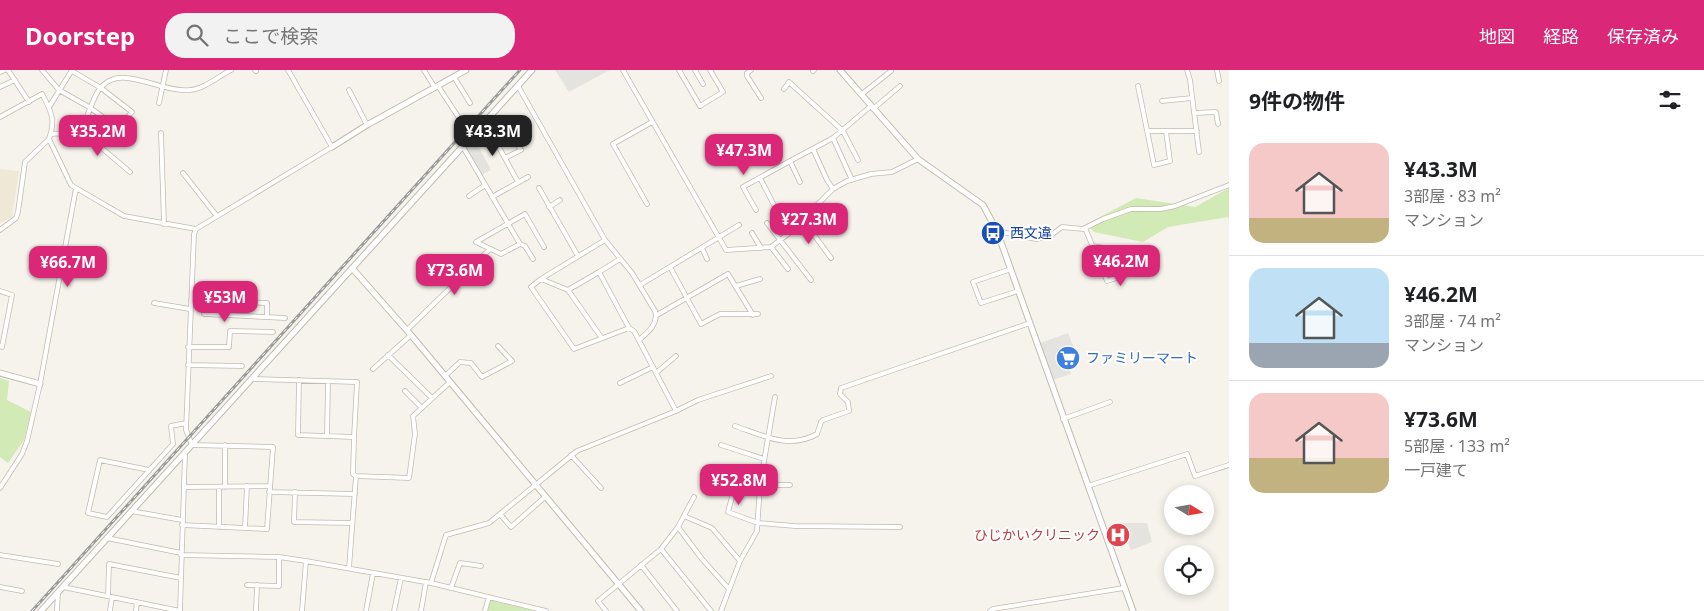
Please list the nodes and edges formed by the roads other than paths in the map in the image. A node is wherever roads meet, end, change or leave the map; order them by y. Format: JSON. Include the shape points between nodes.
{"nodes":[{"id":1,"x":6,"y":70,"type":"edge"},
{"id":2,"x":166,"y":70,"type":"edge"},
{"id":3,"x":231,"y":70,"type":"edge"},
{"id":4,"x":288,"y":70,"type":"edge"},
{"id":5,"x":424,"y":70,"type":"edge"},
{"id":6,"x":466,"y":70,"type":"edge"},
{"id":7,"x":532,"y":70,"type":"edge"},
{"id":8,"x":623,"y":70,"type":"edge"},
{"id":9,"x":679,"y":70,"type":"edge"},
{"id":10,"x":695,"y":70,"type":"edge"},
{"id":11,"x":710,"y":70,"type":"edge"},
{"id":12,"x":751,"y":70,"type":"edge"},
{"id":13,"x":840,"y":70,"type":"edge"},
{"id":14,"x":1188,"y":70,"type":"edge"},
{"id":15,"x":1217,"y":70,"type":"edge"},
{"id":16,"x":44,"y":71,"type":"edge"},
{"id":17,"x":72,"y":71,"type":"edge"},
{"id":18,"x":121,"y":71,"type":"edge"},
{"id":19,"x":891,"y":71,"type":"dead end"},
{"id":20,"x":0,"y":72,"type":"edge"},
{"id":21,"x":122,"y":76,"type":"junction"},
{"id":22,"x":454,"y":77,"type":"junction"},
{"id":23,"x":15,"y":80,"type":"junction"},
{"id":24,"x":1219,"y":81,"type":"dead end"},
{"id":25,"x":703,"y":84,"type":"dead end"},
{"id":26,"x":163,"y":86,"type":"junction"},
{"id":27,"x":518,"y":86,"type":"junction"},
{"id":28,"x":900,"y":86,"type":"dead end"},
{"id":29,"x":1138,"y":86,"type":"dead end"},
{"id":30,"x":0,"y":87,"type":"edge"},
{"id":31,"x":436,"y":87,"type":"junction"},
{"id":32,"x":100,"y":88,"type":"junction"},
{"id":33,"x":784,"y":89,"type":"dead end"},
{"id":34,"x":59,"y":90,"type":"junction"},
{"id":35,"x":349,"y":90,"type":"dead end"},
{"id":36,"x":862,"y":94,"type":"junction"},
{"id":37,"x":761,"y":98,"type":"dead end"},
{"id":38,"x":1192,"y":98,"type":"junction"},
{"id":39,"x":1162,"y":101,"type":"dead end"},
{"id":40,"x":29,"y":102,"type":"junction"},
{"id":41,"x":159,"y":103,"type":"dead end"},
{"id":42,"x":470,"y":103,"type":"dead end"},
{"id":43,"x":49,"y":107,"type":"junction"},
{"id":44,"x":90,"y":107,"type":"junction"},
{"id":45,"x":872,"y":107,"type":"junction"},
{"id":46,"x":1194,"y":113,"type":"junction"},
{"id":47,"x":0,"y":117,"type":"edge"},
{"id":48,"x":459,"y":118,"type":"dead end"},
{"id":49,"x":485,"y":122,"type":"junction"},
{"id":50,"x":652,"y":122,"type":"junction"},
{"id":51,"x":1218,"y":124,"type":"dead end"},
{"id":52,"x":367,"y":125,"type":"junction"},
{"id":53,"x":78,"y":128,"type":"junction"},
{"id":54,"x":118,"y":128,"type":"junction"},
{"id":55,"x":508,"y":130,"type":"dead end"},
{"id":56,"x":843,"y":131,"type":"junction"},
{"id":57,"x":1148,"y":131,"type":"junction"},
{"id":58,"x":1166,"y":131,"type":"junction"},
{"id":59,"x":1196,"y":131,"type":"junction"},
{"id":60,"x":161,"y":133,"type":"dead end"},
{"id":61,"x":52,"y":134,"type":"junction"},
{"id":62,"x":833,"y":138,"type":"junction"},
{"id":63,"x":50,"y":140,"type":"junction"},
{"id":64,"x":132,"y":140,"type":"dead end"},
{"id":65,"x":332,"y":147,"type":"junction"},
{"id":66,"x":463,"y":147,"type":"junction"},
{"id":67,"x":813,"y":149,"type":"junction"},
{"id":68,"x":1199,"y":152,"type":"dead end"},
{"id":69,"x":505,"y":158,"type":"junction"},
{"id":70,"x":918,"y":159,"type":"junction"},
{"id":71,"x":858,"y":160,"type":"dead end"},
{"id":72,"x":790,"y":161,"type":"junction"},
{"id":73,"x":130,"y":172,"type":"dead end"},
{"id":74,"x":183,"y":173,"type":"dead end"},
{"id":75,"x":528,"y":177,"type":"dead end"},
{"id":76,"x":760,"y":178,"type":"junction"},
{"id":77,"x":852,"y":180,"type":"junction"},
{"id":78,"x":518,"y":182,"type":"junction"},
{"id":79,"x":800,"y":182,"type":"dead end"},
{"id":80,"x":485,"y":185,"type":"junction"},
{"id":81,"x":1229,"y":185,"type":"edge"},
{"id":82,"x":76,"y":188,"type":"junction"},
{"id":83,"x":539,"y":188,"type":"dead end"},
{"id":84,"x":833,"y":189,"type":"junction"},
{"id":85,"x":468,"y":196,"type":"dead end"},
{"id":86,"x":492,"y":197,"type":"junction"},
{"id":87,"x":560,"y":200,"type":"dead end"},
{"id":88,"x":647,"y":204,"type":"dead end"},
{"id":89,"x":549,"y":206,"type":"junction"},
{"id":90,"x":775,"y":207,"type":"dead end"},
{"id":91,"x":756,"y":210,"type":"dead end"},
{"id":92,"x":216,"y":215,"type":"junction"},
{"id":93,"x":802,"y":220,"type":"junction"},
{"id":94,"x":767,"y":223,"type":"dead end"},
{"id":95,"x":164,"y":224,"type":"junction"},
{"id":96,"x":508,"y":224,"type":"junction"},
{"id":97,"x":739,"y":225,"type":"dead end"},
{"id":98,"x":1085,"y":228,"type":"junction"},
{"id":99,"x":196,"y":229,"type":"junction"},
{"id":100,"x":0,"y":230,"type":"edge"},
{"id":101,"x":997,"y":231,"type":"junction"},
{"id":102,"x":752,"y":233,"type":"dead end"},
{"id":103,"x":718,"y":238,"type":"junction"},
{"id":104,"x":605,"y":240,"type":"junction"},
{"id":105,"x":780,"y":240,"type":"junction"},
{"id":106,"x":520,"y":244,"type":"junction"},
{"id":107,"x":1092,"y":246,"type":"junction"},
{"id":108,"x":544,"y":247,"type":"dead end"},
{"id":109,"x":771,"y":247,"type":"junction"},
{"id":110,"x":702,"y":248,"type":"junction"},
{"id":111,"x":761,"y":248,"type":"junction"},
{"id":112,"x":490,"y":249,"type":"junction"},
{"id":113,"x":578,"y":256,"type":"junction"},
{"id":114,"x":831,"y":258,"type":"dead end"},
{"id":115,"x":533,"y":259,"type":"dead end"},
{"id":116,"x":620,"y":259,"type":"junction"},
{"id":117,"x":708,"y":259,"type":"dead end"},
{"id":118,"x":670,"y":267,"type":"junction"},
{"id":119,"x":352,"y":268,"type":"junction"},
{"id":120,"x":788,"y":269,"type":"dead end"},
{"id":121,"x":1011,"y":269,"type":"junction"},
{"id":122,"x":599,"y":272,"type":"junction"},
{"id":123,"x":541,"y":279,"type":"junction"},
{"id":124,"x":760,"y":279,"type":"dead end"},
{"id":125,"x":811,"y":280,"type":"dead end"},
{"id":126,"x":640,"y":285,"type":"junction"},
{"id":127,"x":736,"y":286,"type":"junction"},
{"id":128,"x":568,"y":290,"type":"junction"},
{"id":129,"x":0,"y":291,"type":"edge"},
{"id":130,"x":1018,"y":291,"type":"junction"},
{"id":131,"x":686,"y":298,"type":"junction"},
{"id":132,"x":190,"y":300,"type":"junction"},
{"id":133,"x":205,"y":301,"type":"junction"},
{"id":134,"x":154,"y":304,"type":"dead end"},
{"id":135,"x":190,"y":309,"type":"junction"},
{"id":136,"x":758,"y":314,"type":"dead end"},
{"id":137,"x":657,"y":315,"type":"junction"},
{"id":138,"x":753,"y":315,"type":"junction"},
{"id":139,"x":268,"y":317,"type":"junction"},
{"id":140,"x":285,"y":318,"type":"dead end"},
{"id":141,"x":1030,"y":323,"type":"junction"},
{"id":142,"x":629,"y":328,"type":"junction"},
{"id":143,"x":273,"y":332,"type":"dead end"},
{"id":144,"x":409,"y":332,"type":"junction"},
{"id":145,"x":601,"y":337,"type":"junction"},
{"id":146,"x":639,"y":340,"type":"junction"},
{"id":147,"x":0,"y":346,"type":"edge"},
{"id":148,"x":188,"y":346,"type":"junction"},
{"id":149,"x":498,"y":346,"type":"dead end"},
{"id":150,"x":388,"y":355,"type":"junction"},
{"id":151,"x":676,"y":356,"type":"dead end"},
{"id":152,"x":188,"y":365,"type":"junction"},
{"id":153,"x":242,"y":366,"type":"dead end"},
{"id":154,"x":653,"y":368,"type":"junction"},
{"id":155,"x":373,"y":369,"type":"dead end"},
{"id":156,"x":0,"y":373,"type":"edge"},
{"id":157,"x":656,"y":373,"type":"junction"},
{"id":158,"x":445,"y":376,"type":"junction"},
{"id":159,"x":771,"y":376,"type":"dead end"},
{"id":160,"x":251,"y":379,"type":"junction"},
{"id":161,"x":299,"y":380,"type":"junction"},
{"id":162,"x":328,"y":381,"type":"junction"},
{"id":163,"x":450,"y":382,"type":"junction"},
{"id":164,"x":620,"y":383,"type":"dead end"},
{"id":165,"x":40,"y":384,"type":"junction"},
{"id":166,"x":405,"y":391,"type":"dead end"},
{"id":167,"x":775,"y":397,"type":"dead end"},
{"id":168,"x":432,"y":398,"type":"junction"},
{"id":169,"x":1110,"y":402,"type":"dead end"},
{"id":170,"x":422,"y":408,"type":"junction"},
{"id":171,"x":676,"y":411,"type":"junction"},
{"id":172,"x":1064,"y":419,"type":"junction"},
{"id":173,"x":186,"y":423,"type":"junction"},
{"id":174,"x":734,"y":426,"type":"dead end"},
{"id":175,"x":327,"y":436,"type":"junction"},
{"id":176,"x":354,"y":437,"type":"junction"},
{"id":177,"x":767,"y":437,"type":"junction"},
{"id":178,"x":192,"y":445,"type":"junction"},
{"id":179,"x":721,"y":445,"type":"dead end"},
{"id":180,"x":225,"y":446,"type":"junction"},
{"id":181,"x":185,"y":452,"type":"junction"},
{"id":182,"x":571,"y":455,"type":"junction"},
{"id":183,"x":764,"y":459,"type":"junction"},
{"id":184,"x":1229,"y":465,"type":"edge"},
{"id":185,"x":149,"y":470,"type":"junction"},
{"id":186,"x":356,"y":476,"type":"junction"},
{"id":187,"x":736,"y":482,"type":"dead end"},
{"id":188,"x":535,"y":484,"type":"junction"},
{"id":189,"x":760,"y":485,"type":"junction"},
{"id":190,"x":790,"y":485,"type":"dead end"},
{"id":191,"x":1,"y":486,"type":"edge"},
{"id":192,"x":247,"y":486,"type":"junction"},
{"id":193,"x":270,"y":486,"type":"junction"},
{"id":194,"x":1088,"y":486,"type":"junction"},
{"id":195,"x":184,"y":487,"type":"junction"},
{"id":196,"x":219,"y":487,"type":"junction"},
{"id":197,"x":225,"y":487,"type":"junction"},
{"id":198,"x":601,"y":488,"type":"dead end"},
{"id":199,"x":269,"y":492,"type":"junction"},
{"id":200,"x":295,"y":492,"type":"junction"},
{"id":201,"x":354,"y":494,"type":"junction"},
{"id":202,"x":546,"y":496,"type":"junction"},
{"id":203,"x":694,"y":497,"type":"dead end"},
{"id":204,"x":131,"y":511,"type":"junction"},
{"id":205,"x":500,"y":514,"type":"junction"},
{"id":206,"x":684,"y":516,"type":"junction"},
{"id":207,"x":182,"y":522,"type":"junction"},
{"id":208,"x":352,"y":523,"type":"junction"},
{"id":209,"x":758,"y":523,"type":"junction"},
{"id":210,"x":219,"y":527,"type":"junction"},
{"id":211,"x":678,"y":527,"type":"junction"},
{"id":212,"x":900,"y":527,"type":"dead end"},
{"id":213,"x":245,"y":528,"type":"junction"},
{"id":214,"x":107,"y":538,"type":"junction"},
{"id":215,"x":661,"y":549,"type":"junction"},
{"id":216,"x":181,"y":554,"type":"junction"},
{"id":217,"x":0,"y":555,"type":"edge"},
{"id":218,"x":279,"y":557,"type":"junction"},
{"id":219,"x":306,"y":560,"type":"junction"},
{"id":220,"x":740,"y":561,"type":"junction"},
{"id":221,"x":58,"y":564,"type":"dead end"},
{"id":222,"x":641,"y":565,"type":"junction"},
{"id":223,"x":481,"y":566,"type":"dead end"},
{"id":224,"x":349,"y":568,"type":"junction"},
{"id":225,"x":373,"y":573,"type":"junction"},
{"id":226,"x":181,"y":578,"type":"junction"},
{"id":227,"x":401,"y":578,"type":"junction"},
{"id":228,"x":429,"y":583,"type":"junction"},
{"id":229,"x":619,"y":584,"type":"junction"},
{"id":230,"x":247,"y":585,"type":"dead end"},
{"id":231,"x":257,"y":585,"type":"junction"},
{"id":232,"x":63,"y":586,"type":"junction"},
{"id":233,"x":0,"y":587,"type":"edge"},
{"id":234,"x":451,"y":588,"type":"junction"},
{"id":235,"x":1124,"y":588,"type":"junction"},
{"id":236,"x":729,"y":589,"type":"junction"},
{"id":237,"x":22,"y":591,"type":"dead end"},
{"id":238,"x":58,"y":592,"type":"junction"},
{"id":239,"x":110,"y":596,"type":"junction"},
{"id":240,"x":489,"y":596,"type":"junction"},
{"id":241,"x":138,"y":602,"type":"junction"},
{"id":242,"x":41,"y":611,"type":"edge"},
{"id":243,"x":57,"y":611,"type":"edge"},
{"id":244,"x":110,"y":611,"type":"edge"},
{"id":245,"x":136,"y":611,"type":"edge"},
{"id":246,"x":180,"y":611,"type":"edge"},
{"id":247,"x":256,"y":611,"type":"edge"},
{"id":248,"x":302,"y":611,"type":"edge"},
{"id":249,"x":366,"y":611,"type":"edge"},
{"id":250,"x":394,"y":611,"type":"edge"},
{"id":251,"x":421,"y":611,"type":"edge"},
{"id":252,"x":485,"y":611,"type":"edge"},
{"id":253,"x":546,"y":611,"type":"edge"},
{"id":254,"x":606,"y":611,"type":"edge"},
{"id":255,"x":641,"y":611,"type":"edge"},
{"id":256,"x":677,"y":611,"type":"edge"},
{"id":257,"x":711,"y":611,"type":"edge"},
{"id":258,"x":721,"y":611,"type":"edge"},
{"id":259,"x":990,"y":611,"type":"edge"},
{"id":260,"x":1133,"y":611,"type":"edge"}],
"edges":[{"from":1,"to":20,"type":"street"},
{"from":1,"to":23,"type":"street"},
{"from":2,"to":26,"type":"street"},
{"from":3,"to":26,"type":"street","via":[[191,90]]},
{"from":4,"to":65,"type":"street"},
{"from":5,"to":31,"type":"street"},
{"from":6,"to":22,"type":"street"},
{"from":7,"to":27,"type":"street"},
{"from":8,"to":50,"type":"street"},
{"from":9,"to":11,"type":"street","via":[[700,106],[723,92]]},
{"from":10,"to":25,"type":"street"},
{"from":12,"to":37,"type":"street","via":[[747,76]]},
{"from":13,"to":36,"type":"street"},
{"from":14,"to":38,"type":"street"},
{"from":15,"to":24,"type":"street"},
{"from":16,"to":34,"type":"street"},
{"from":17,"to":32,"type":"street"},
{"from":17,"to":34,"type":"street"},
{"from":18,"to":21,"type":"street"},
{"from":19,"to":36,"type":"street"},
{"from":21,"to":26,"type":"street"},
{"from":21,"to":32,"type":"street"},
{"from":22,"to":31,"type":"street"},
{"from":22,"to":42,"type":"street"},
{"from":23,"to":30,"type":"street"},
{"from":23,"to":40,"type":"street"},
{"from":26,"to":41,"type":"street"},
{"from":27,"to":49,"type":"street"},
{"from":27,"to":104,"type":"street"},
{"from":28,"to":45,"type":"street"},
{"from":29,"to":57,"type":"street"},
{"from":31,"to":48,"type":"street"},
{"from":31,"to":52,"type":"street"},
{"from":32,"to":44,"type":"street"},
{"from":32,"to":54,"type":"street","via":[[132,112]]},
{"from":33,"to":56,"type":"street","via":[[789,82]]},
{"from":34,"to":43,"type":"street"},
{"from":34,"to":44,"type":"street"},
{"from":35,"to":52,"type":"street"},
{"from":36,"to":45,"type":"street"},
{"from":38,"to":39,"type":"street"},
{"from":38,"to":46,"type":"street"},
{"from":40,"to":43,"type":"street","via":[[42,94]]},
{"from":40,"to":47,"type":"street"},
{"from":43,"to":61,"type":"street"},
{"from":44,"to":53,"type":"street"},
{"from":44,"to":54,"type":"street"},
{"from":45,"to":56,"type":"street"},
{"from":45,"to":70,"type":"street"},
{"from":46,"to":51,"type":"street","via":[[1216,112]]},
{"from":46,"to":59,"type":"street"},
{"from":49,"to":66,"type":"street"},
{"from":49,"to":69,"type":"street"},
{"from":50,"to":88,"type":"street","via":[[612,144]]},
{"from":50,"to":103,"type":"street"},
{"from":52,"to":65,"type":"street"},
{"from":53,"to":61,"type":"street"},
{"from":53,"to":73,"type":"street"},
{"from":54,"to":64,"type":"street"},
{"from":55,"to":69,"type":"street","via":[[521,150]]},
{"from":56,"to":62,"type":"street"},
{"from":56,"to":71,"type":"street"},
{"from":57,"to":58,"type":"street"},
{"from":57,"to":58,"type":"street","via":[[1154,165],[1170,161]]},
{"from":58,"to":59,"type":"street"},
{"from":59,"to":68,"type":"street"},
{"from":60,"to":95,"type":"street"},
{"from":61,"to":63,"type":"street"},
{"from":62,"to":67,"type":"street"},
{"from":62,"to":77,"type":"street"},
{"from":63,"to":82,"type":"street","via":[[71,185]]},
{"from":63,"to":100,"type":"street","via":[[25,162],[16,218]]},
{"from":65,"to":92,"type":"street"},
{"from":66,"to":80,"type":"street"},
{"from":66,"to":119,"type":"street"},
{"from":67,"to":72,"type":"street"},
{"from":67,"to":84,"type":"street"},
{"from":69,"to":78,"type":"street"},
{"from":70,"to":77,"type":"street","via":[[892,172]]},
{"from":70,"to":101,"type":"street","via":[[983,205]]},
{"from":72,"to":76,"type":"street"},
{"from":72,"to":79,"type":"street"},
{"from":74,"to":92,"type":"street"},
{"from":75,"to":78,"type":"street"},
{"from":76,"to":90,"type":"street"},
{"from":76,"to":91,"type":"street","via":[[743,187]]},
{"from":77,"to":84,"type":"street"},
{"from":78,"to":86,"type":"street"},
{"from":80,"to":85,"type":"street"},
{"from":80,"to":86,"type":"street"},
{"from":81,"to":98,"type":"street","via":[[1176,206],[1130,209]]},
{"from":82,"to":95,"type":"street","via":[[124,216]]},
{"from":82,"to":165,"type":"street"},
{"from":83,"to":89,"type":"street"},
{"from":84,"to":93,"type":"street"},
{"from":86,"to":96,"type":"street"},
{"from":87,"to":89,"type":"street"},
{"from":89,"to":113,"type":"street"},
{"from":92,"to":99,"type":"street"},
{"from":93,"to":105,"type":"street"},
{"from":93,"to":114,"type":"street"},
{"from":94,"to":105,"type":"street"},
{"from":95,"to":99,"type":"street"},
{"from":96,"to":106,"type":"street"},
{"from":96,"to":108,"type":"street","via":[[526,214]]},
{"from":96,"to":112,"type":"street","via":[[476,242]]},
{"from":97,"to":103,"type":"street"},
{"from":98,"to":101,"type":"street","via":[[1062,227],[1050,236],[1036,239]]},
{"from":98,"to":107,"type":"street"},
{"from":99,"to":132,"type":"street"},
{"from":101,"to":121,"type":"street"},
{"from":102,"to":111,"type":"street"},
{"from":103,"to":110,"type":"street"},
{"from":103,"to":111,"type":"street","via":[[726,250]]},
{"from":104,"to":113,"type":"street"},
{"from":104,"to":116,"type":"street"},
{"from":105,"to":109,"type":"street"},
{"from":105,"to":125,"type":"street"},
{"from":106,"to":112,"type":"street","via":[[501,254]]},
{"from":106,"to":115,"type":"street","via":[[526,246]]},
{"from":107,"to":107,"type":"street","via":[[1107,281],[1128,274],[1118,250]]},
{"from":109,"to":111,"type":"street"},
{"from":109,"to":120,"type":"street"},
{"from":110,"to":117,"type":"street"},
{"from":110,"to":118,"type":"street"},
{"from":112,"to":144,"type":"street"},
{"from":113,"to":123,"type":"street"},
{"from":116,"to":122,"type":"street"},
{"from":116,"to":126,"type":"street"},
{"from":118,"to":126,"type":"street"},
{"from":118,"to":131,"type":"street"},
{"from":119,"to":144,"type":"street"},
{"from":119,"to":160,"type":"street"},
{"from":121,"to":130,"type":"street"},
{"from":121,"to":130,"type":"street","via":[[973,282],[981,303]]},
{"from":122,"to":128,"type":"street"},
{"from":122,"to":142,"type":"street"},
{"from":123,"to":128,"type":"street"},
{"from":123,"to":145,"type":"street","via":[[531,288],[574,348]]},
{"from":124,"to":127,"type":"street"},
{"from":126,"to":137,"type":"street"},
{"from":127,"to":131,"type":"street","via":[[728,274]]},
{"from":127,"to":138,"type":"street"},
{"from":128,"to":145,"type":"street"},
{"from":129,"to":147,"type":"street","via":[[12,295]]},
{"from":130,"to":141,"type":"street"},
{"from":131,"to":137,"type":"street"},
{"from":131,"to":138,"type":"street","via":[[701,324],[720,314]]},
{"from":132,"to":133,"type":"street"},
{"from":132,"to":135,"type":"street"},
{"from":133,"to":139,"type":"street","via":[[267,303]]},
{"from":133,"to":139,"type":"street","via":[[204,314]]},
{"from":134,"to":135,"type":"street"},
{"from":135,"to":148,"type":"street"},
{"from":136,"to":138,"type":"street"},
{"from":137,"to":146,"type":"street","via":[[651,330]]},
{"from":139,"to":140,"type":"street"},
{"from":141,"to":172,"type":"street"},
{"from":141,"to":177,"type":"street","via":[[840,388],[849,410],[824,420],[813,436],[788,442]]},
{"from":142,"to":145,"type":"street"},
{"from":142,"to":146,"type":"street"},
{"from":143,"to":148,"type":"street","via":[[230,331],[229,347]]},
{"from":144,"to":150,"type":"street"},
{"from":144,"to":158,"type":"street"},
{"from":146,"to":154,"type":"street"},
{"from":148,"to":152,"type":"street"},
{"from":149,"to":158,"type":"street","via":[[512,361],[482,377],[471,363],[460,362]]},
{"from":150,"to":155,"type":"street"},
{"from":150,"to":168,"type":"street"},
{"from":151,"to":157,"type":"street"},
{"from":152,"to":153,"type":"street"},
{"from":152,"to":173,"type":"street"},
{"from":154,"to":157,"type":"street"},
{"from":154,"to":164,"type":"street"},
{"from":156,"to":165,"type":"street"},
{"from":157,"to":171,"type":"street"},
{"from":158,"to":163,"type":"street"},
{"from":159,"to":171,"type":"street","via":[[698,400]]},
{"from":160,"to":161,"type":"street"},
{"from":160,"to":178,"type":"street"},
{"from":161,"to":162,"type":"street"},
{"from":161,"to":175,"type":"street","via":[[298,435]]},
{"from":162,"to":175,"type":"street"},
{"from":162,"to":176,"type":"street","via":[[357,382]]},
{"from":163,"to":168,"type":"street"},
{"from":163,"to":188,"type":"street"},
{"from":165,"to":191,"type":"street","via":[[27,442]]},
{"from":166,"to":170,"type":"street"},
{"from":167,"to":177,"type":"street"},
{"from":168,"to":170,"type":"street"},
{"from":169,"to":172,"type":"street"},
{"from":170,"to":186,"type":"street","via":[[413,416],[415,434],[409,478]]},
{"from":171,"to":182,"type":"street"},
{"from":172,"to":194,"type":"street"},
{"from":173,"to":178,"type":"street"},
{"from":173,"to":185,"type":"street","via":[[172,426],[173,444]]},
{"from":174,"to":177,"type":"street"},
{"from":175,"to":176,"type":"street"},
{"from":176,"to":186,"type":"street","via":[[353,474]]},
{"from":177,"to":183,"type":"street"},
{"from":178,"to":180,"type":"street"},
{"from":178,"to":181,"type":"street"},
{"from":179,"to":183,"type":"street"},
{"from":180,"to":193,"type":"street","via":[[272,446]]},
{"from":180,"to":197,"type":"street"},
{"from":181,"to":195,"type":"street"},
{"from":181,"to":204,"type":"street"},
{"from":182,"to":188,"type":"street"},
{"from":182,"to":198,"type":"street"},
{"from":183,"to":189,"type":"street"},
{"from":184,"to":194,"type":"street","via":[[1195,476],[1187,454]]},
{"from":185,"to":185,"type":"street","via":[[107,517],[88,513],[100,460]]},
{"from":186,"to":201,"type":"street"},
{"from":187,"to":209,"type":"street","via":[[728,512]]},
{"from":188,"to":202,"type":"street"},
{"from":188,"to":205,"type":"street"},
{"from":189,"to":190,"type":"street"},
{"from":189,"to":209,"type":"street"},
{"from":192,"to":193,"type":"street"},
{"from":192,"to":197,"type":"street"},
{"from":192,"to":213,"type":"street"},
{"from":193,"to":199,"type":"street"},
{"from":194,"to":235,"type":"street"},
{"from":195,"to":196,"type":"street"},
{"from":195,"to":207,"type":"street"},
{"from":196,"to":197,"type":"street"},
{"from":196,"to":210,"type":"street"},
{"from":199,"to":200,"type":"street"},
{"from":199,"to":213,"type":"street","via":[[267,529]]},
{"from":200,"to":201,"type":"street"},
{"from":200,"to":208,"type":"street","via":[[294,522]]},
{"from":201,"to":208,"type":"street"},
{"from":202,"to":205,"type":"street","via":[[511,527]]},
{"from":202,"to":229,"type":"street"},
{"from":203,"to":206,"type":"street"},
{"from":204,"to":207,"type":"street"},
{"from":204,"to":214,"type":"street"},
{"from":205,"to":228,"type":"street","via":[[489,523],[446,535]]},
{"from":206,"to":211,"type":"street"},
{"from":206,"to":220,"type":"street","via":[[712,528]]},
{"from":207,"to":210,"type":"street"},
{"from":207,"to":216,"type":"street"},
{"from":208,"to":224,"type":"street"},
{"from":209,"to":212,"type":"street"},
{"from":209,"to":220,"type":"street","via":[[754,538]]},
{"from":210,"to":213,"type":"street"},
{"from":211,"to":215,"type":"street"},
{"from":211,"to":236,"type":"street"},
{"from":214,"to":216,"type":"street"},
{"from":214,"to":232,"type":"street"},
{"from":215,"to":222,"type":"street"},
{"from":215,"to":257,"type":"street"},
{"from":216,"to":218,"type":"street"},
{"from":216,"to":226,"type":"street"},
{"from":217,"to":221,"type":"street"},
{"from":218,"to":219,"type":"street"},
{"from":218,"to":231,"type":"street","via":[[279,586]]},
{"from":219,"to":224,"type":"street"},
{"from":219,"to":248,"type":"street"},
{"from":220,"to":236,"type":"street"},
{"from":222,"to":229,"type":"street"},
{"from":222,"to":256,"type":"street"},
{"from":223,"to":234,"type":"street","via":[[460,563]]},
{"from":224,"to":225,"type":"street"},
{"from":225,"to":227,"type":"street"},
{"from":225,"to":249,"type":"street"},
{"from":226,"to":239,"type":"street","via":[[109,564]]},
{"from":226,"to":246,"type":"street"},
{"from":227,"to":228,"type":"street"},
{"from":227,"to":250,"type":"street"},
{"from":228,"to":234,"type":"street"},
{"from":228,"to":251,"type":"street"},
{"from":229,"to":254,"type":"street","via":[[598,601]]},
{"from":229,"to":255,"type":"street"},
{"from":230,"to":231,"type":"street"},
{"from":231,"to":247,"type":"street"},
{"from":232,"to":238,"type":"street"},
{"from":232,"to":239,"type":"street"},
{"from":233,"to":237,"type":"street"},
{"from":234,"to":240,"type":"street"},
{"from":235,"to":259,"type":"street"},
{"from":235,"to":260,"type":"street"},
{"from":236,"to":258,"type":"street"},
{"from":238,"to":242,"type":"street"},
{"from":238,"to":243,"type":"street"},
{"from":239,"to":241,"type":"street"},
{"from":239,"to":244,"type":"street"},
{"from":240,"to":252,"type":"street"},
{"from":240,"to":253,"type":"street"},
{"from":241,"to":245,"type":"street"},
{"from":241,"to":246,"type":"street"}]}
